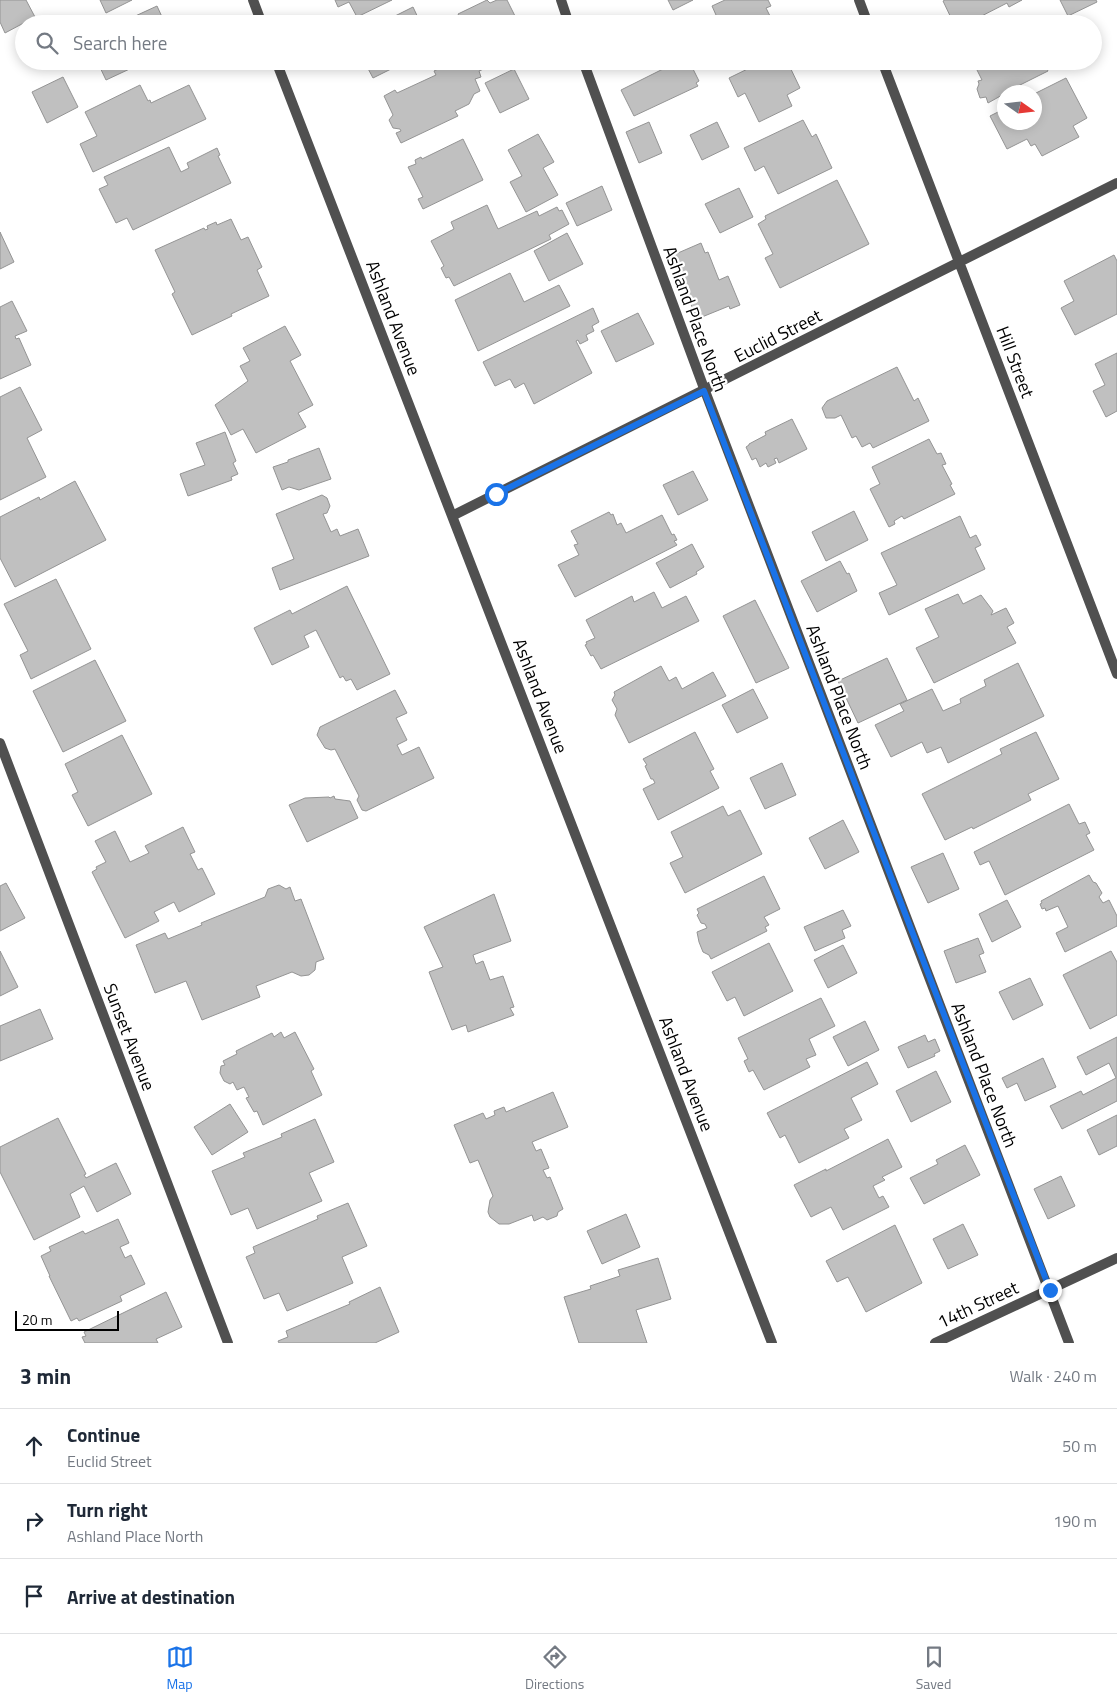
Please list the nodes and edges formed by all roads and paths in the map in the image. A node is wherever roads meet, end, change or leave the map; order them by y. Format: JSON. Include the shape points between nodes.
{"nodes":[{"id":1,"x":253,"y":0,"type":"edge"},
{"id":2,"x":560,"y":0,"type":"edge"},
{"id":3,"x":859,"y":0,"type":"edge"},
{"id":4,"x":259,"y":15,"type":"edge"},
{"id":5,"x":566,"y":15,"type":"edge"},
{"id":6,"x":865,"y":15,"type":"edge"},
{"id":7,"x":279,"y":70,"type":"edge"},
{"id":8,"x":586,"y":70,"type":"edge"},
{"id":9,"x":885,"y":70,"type":"edge"},
{"id":10,"x":1117,"y":183,"type":"edge"},
{"id":11,"x":960,"y":262,"type":"junction"},
{"id":12,"x":704,"y":391,"type":"junction"},
{"id":13,"x":452,"y":516,"type":"junction"},
{"id":14,"x":1117,"y":674,"type":"edge"},
{"id":15,"x":0,"y":743,"type":"edge"},
{"id":16,"x":1117,"y":1258,"type":"edge"},
{"id":17,"x":1050,"y":1290,"type":"junction"},
{"id":18,"x":228,"y":1343,"type":"edge"},
{"id":19,"x":772,"y":1343,"type":"edge"},
{"id":20,"x":934,"y":1343,"type":"edge"},
{"id":21,"x":1069,"y":1343,"type":"edge"}],
"edges":[{"from":1,"to":4,"type":"street"},
{"from":2,"to":5,"type":"street"},
{"from":3,"to":6,"type":"street"},
{"from":7,"to":13,"type":"street","name":"Ashland Avenue"},
{"from":8,"to":12,"type":"street","name":"Ashland Place North"},
{"from":9,"to":11,"type":"street","name":"Hill Street"},
{"from":10,"to":11,"type":"street","name":"Euclid Street"},
{"from":11,"to":12,"type":"street","name":"Euclid Street"},
{"from":11,"to":14,"type":"street","name":"Hill Street"},
{"from":12,"to":13,"type":"street","name":"Euclid Street"},
{"from":12,"to":17,"type":"street","name":"Ashland Place North"},
{"from":13,"to":19,"type":"street","name":"Ashland Avenue"},
{"from":15,"to":18,"type":"street","name":"Sunset Avenue"},
{"from":16,"to":17,"type":"street","name":"14th Street"},
{"from":17,"to":20,"type":"street","name":"14th Street"},
{"from":17,"to":21,"type":"street","name":"Ashland Place North"}]}
